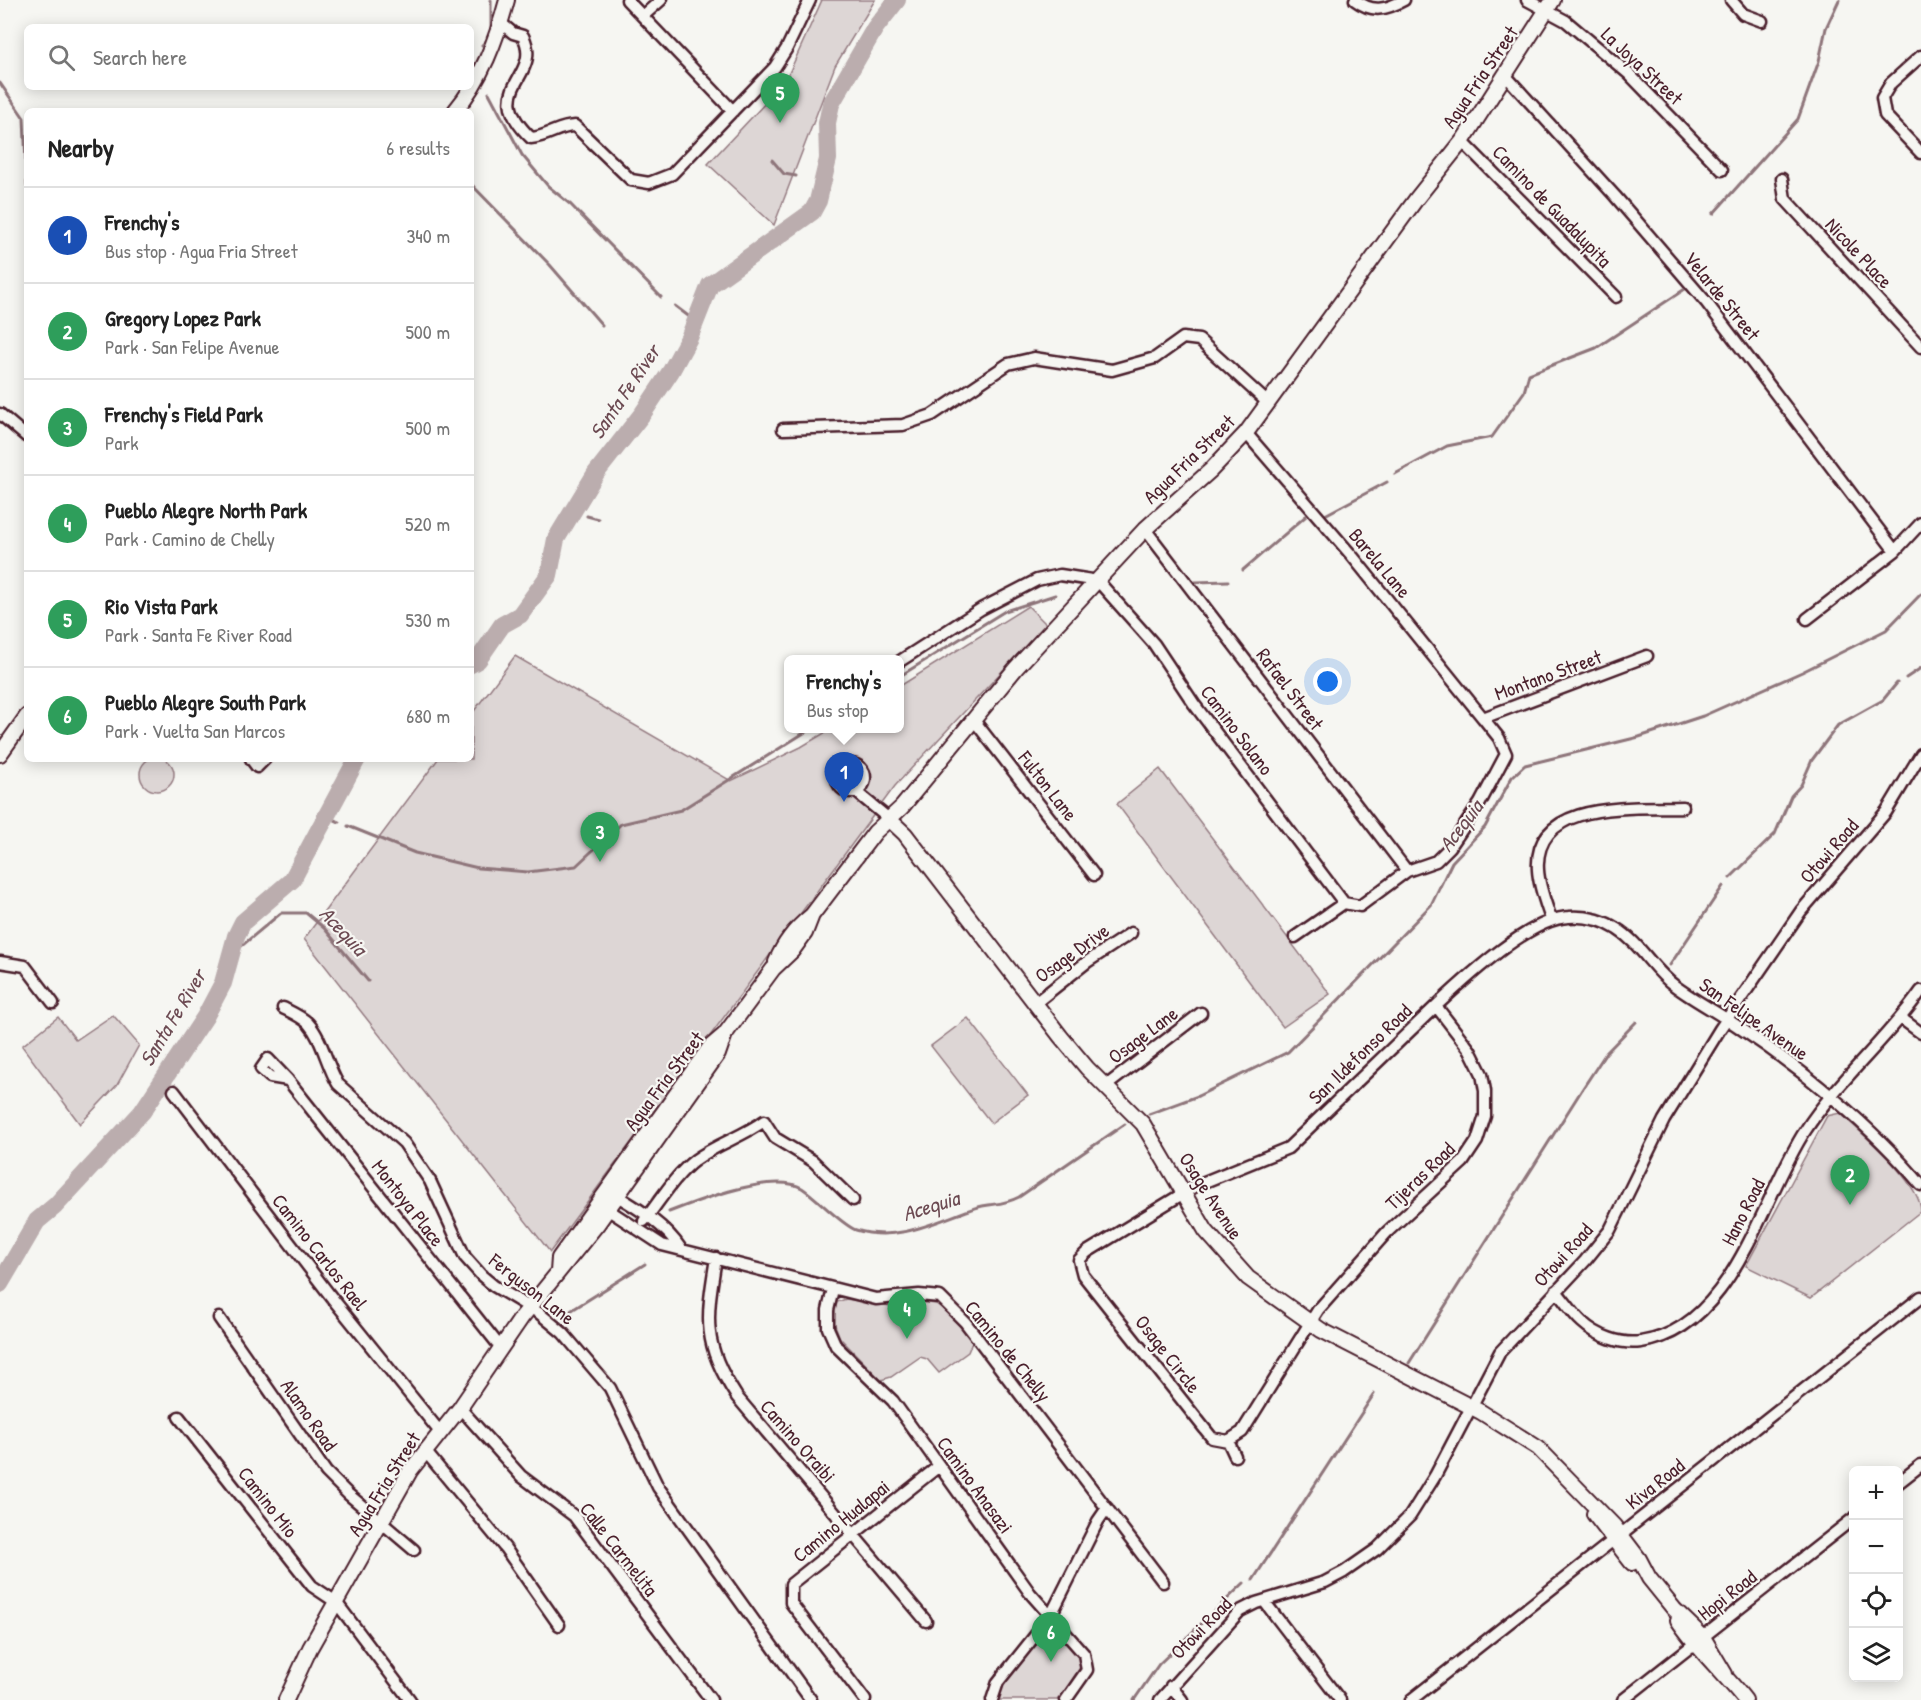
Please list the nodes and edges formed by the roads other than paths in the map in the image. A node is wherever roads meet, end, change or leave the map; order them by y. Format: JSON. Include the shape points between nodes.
{"nodes":[{"id":1,"x":507,"y":0,"type":"edge"},
{"id":2,"x":627,"y":0,"type":"edge"},
{"id":3,"x":661,"y":0,"type":"edge"},
{"id":4,"x":810,"y":0,"type":"edge"},
{"id":5,"x":1355,"y":0,"type":"edge"},
{"id":6,"x":1404,"y":0,"type":"edge"},
{"id":7,"x":1527,"y":0,"type":"edge"},
{"id":8,"x":1731,"y":0,"type":"edge"},
{"id":9,"x":1550,"y":6,"type":"edge"},
{"id":10,"x":643,"y":16,"type":"junction"},
{"id":11,"x":1762,"y":21,"type":"dead end"},
{"id":12,"x":501,"y":23,"type":"junction"},
{"id":13,"x":1921,"y":56,"type":"edge"},
{"id":14,"x":1506,"y":76,"type":"junction"},
{"id":15,"x":474,"y":82,"type":"edge"},
{"id":16,"x":469,"y":90,"type":"edge"},
{"id":17,"x":457,"y":108,"type":"edge"},
{"id":18,"x":733,"y":111,"type":"junction"},
{"id":19,"x":1462,"y":141,"type":"junction"},
{"id":20,"x":1921,"y":153,"type":"edge"},
{"id":21,"x":1722,"y":170,"type":"dead end"},
{"id":22,"x":1782,"y":179,"type":"dead end"},
{"id":23,"x":1616,"y":297,"type":"dead end"},
{"id":24,"x":1921,"y":347,"type":"edge"},
{"id":25,"x":1268,"y":403,"type":"junction"},
{"id":26,"x":0,"y":414,"type":"edge"},
{"id":27,"x":783,"y":429,"type":"dead end"},
{"id":28,"x":1246,"y":433,"type":"junction"},
{"id":29,"x":24,"y":434,"type":"edge"},
{"id":30,"x":1921,"y":523,"type":"edge"},
{"id":31,"x":1145,"y":529,"type":"junction"},
{"id":32,"x":1895,"y":551,"type":"junction"},
{"id":33,"x":1098,"y":581,"type":"junction"},
{"id":34,"x":1808,"y":618,"type":"dead end"},
{"id":35,"x":1647,"y":657,"type":"dead end"},
{"id":36,"x":904,"y":658,"type":"edge"},
{"id":37,"x":1483,"y":718,"type":"junction"},
{"id":38,"x":973,"y":719,"type":"junction"},
{"id":39,"x":24,"y":720,"type":"edge"},
{"id":40,"x":0,"y":754,"type":"edge"},
{"id":41,"x":1921,"y":754,"type":"edge"},
{"id":42,"x":855,"y":791,"type":"dead end"},
{"id":43,"x":1683,"y":807,"type":"dead end"},
{"id":44,"x":889,"y":819,"type":"junction"},
{"id":45,"x":1407,"y":871,"type":"junction"},
{"id":46,"x":1094,"y":875,"type":"dead end"},
{"id":47,"x":1344,"y":903,"type":"junction"},
{"id":48,"x":1551,"y":919,"type":"junction"},
{"id":49,"x":1131,"y":933,"type":"dead end"},
{"id":50,"x":1295,"y":937,"type":"dead end"},
{"id":51,"x":0,"y":962,"type":"edge"},
{"id":52,"x":1921,"y":991,"type":"edge"},
{"id":53,"x":53,"y":1003,"type":"dead end"},
{"id":54,"x":1034,"y":1004,"type":"junction"},
{"id":55,"x":1436,"y":1006,"type":"junction"},
{"id":56,"x":283,"y":1008,"type":"dead end"},
{"id":57,"x":1201,"y":1013,"type":"dead end"},
{"id":58,"x":1902,"y":1019,"type":"junction"},
{"id":59,"x":1727,"y":1020,"type":"junction"},
{"id":60,"x":1921,"y":1033,"type":"edge"},
{"id":61,"x":288,"y":1080,"type":"dead end"},
{"id":62,"x":1106,"y":1086,"type":"junction"},
{"id":63,"x":174,"y":1091,"type":"dead end"},
{"id":64,"x":1832,"y":1097,"type":"junction"},
{"id":65,"x":1921,"y":1185,"type":"edge"},
{"id":66,"x":1183,"y":1194,"type":"junction"},
{"id":67,"x":610,"y":1200,"type":"junction"},
{"id":68,"x":854,"y":1200,"type":"dead end"},
{"id":69,"x":648,"y":1216,"type":"junction"},
{"id":70,"x":638,"y":1229,"type":"junction"},
{"id":71,"x":681,"y":1249,"type":"junction"},
{"id":72,"x":716,"y":1258,"type":"junction"},
{"id":73,"x":834,"y":1289,"type":"junction"},
{"id":74,"x":1556,"y":1291,"type":"junction"},
{"id":75,"x":1921,"y":1297,"type":"edge"},
{"id":76,"x":531,"y":1308,"type":"junction"},
{"id":77,"x":219,"y":1318,"type":"dead end"},
{"id":78,"x":1311,"y":1323,"type":"junction"},
{"id":79,"x":501,"y":1348,"type":"junction"},
{"id":80,"x":1470,"y":1407,"type":"junction"},
{"id":81,"x":460,"y":1408,"type":"junction"},
{"id":82,"x":179,"y":1416,"type":"dead end"},
{"id":83,"x":440,"y":1432,"type":"junction"},
{"id":84,"x":1228,"y":1441,"type":"junction"},
{"id":85,"x":425,"y":1451,"type":"junction"},
{"id":86,"x":1235,"y":1456,"type":"dead end"},
{"id":87,"x":1921,"y":1465,"type":"edge"},
{"id":88,"x":939,"y":1466,"type":"junction"},
{"id":89,"x":1903,"y":1480,"type":"edge"},
{"id":90,"x":1107,"y":1508,"type":"junction"},
{"id":91,"x":1851,"y":1520,"type":"edge"},
{"id":92,"x":382,"y":1521,"type":"junction"},
{"id":93,"x":854,"y":1533,"type":"junction"},
{"id":94,"x":1617,"y":1538,"type":"junction"},
{"id":95,"x":414,"y":1550,"type":"dead end"},
{"id":96,"x":1163,"y":1582,"type":"dead end"},
{"id":97,"x":1264,"y":1601,"type":"junction"},
{"id":98,"x":336,"y":1602,"type":"junction"},
{"id":99,"x":1050,"y":1617,"type":"junction"},
{"id":100,"x":926,"y":1621,"type":"dead end"},
{"id":101,"x":559,"y":1625,"type":"dead end"},
{"id":102,"x":1699,"y":1641,"type":"junction"},
{"id":103,"x":1171,"y":1686,"type":"junction"},
{"id":104,"x":286,"y":1700,"type":"edge"},
{"id":105,"x":410,"y":1700,"type":"edge"},
{"id":106,"x":711,"y":1700,"type":"edge"},
{"id":107,"x":812,"y":1700,"type":"edge"},
{"id":108,"x":864,"y":1700,"type":"edge"},
{"id":109,"x":992,"y":1700,"type":"edge"},
{"id":110,"x":1066,"y":1700,"type":"edge"},
{"id":111,"x":1160,"y":1700,"type":"edge"},
{"id":112,"x":1182,"y":1700,"type":"edge"},
{"id":113,"x":1340,"y":1700,"type":"edge"},
{"id":114,"x":1412,"y":1700,"type":"edge"},
{"id":115,"x":1623,"y":1700,"type":"edge"},
{"id":116,"x":1745,"y":1700,"type":"edge"}],
"edges":[{"from":1,"to":12,"type":"street"},
{"from":2,"to":10,"type":"street"},
{"from":3,"to":10,"type":"street"},
{"from":4,"to":18,"type":"street","via":[[781,59]]},
{"from":5,"to":6,"type":"street","via":[[1378,10]]},
{"from":7,"to":9,"type":"street","name":"La Joya Street"},
{"from":8,"to":11,"type":"street","via":[[1743,14]]},
{"from":9,"to":14,"type":"street","name":"Agua Fria Street"},
{"from":9,"to":21,"type":"street","name":"La Joya Street","via":[[1629,74]]},
{"from":10,"to":18,"type":"street"},
{"from":12,"to":15,"type":"street"},
{"from":12,"to":18,"type":"street","via":[[523,36],[528,47],[527,62],[510,92],[515,123],[531,138],[542,137],[562,126],[575,126],[631,180],[649,183],[672,174]]},
{"from":13,"to":20,"type":"street","via":[[1891,83],[1882,98],[1885,115]]},
{"from":14,"to":19,"type":"street","name":"Agua Fria Street"},
{"from":14,"to":32,"type":"street","name":"Velarde Street","via":[[1706,302]]},
{"from":16,"to":17,"type":"street"},
{"from":19,"to":23,"type":"street","name":"Camino de Guadalupita"},
{"from":19,"to":25,"type":"street","name":"Agua Fria Street"},
{"from":22,"to":24,"type":"street","name":"Nicole Place","via":[[1785,199]]},
{"from":25,"to":27,"type":"street","via":[[1199,340],[1183,338],[1155,358],[1112,370],[1034,358],[1008,364],[932,415],[903,425]]},
{"from":25,"to":28,"type":"street","name":"Agua Fria Street"},
{"from":26,"to":29,"type":"street"},
{"from":28,"to":31,"type":"street","name":"Agua Fria Street"},
{"from":28,"to":37,"type":"street","name":"Barela Lane"},
{"from":30,"to":32,"type":"street"},
{"from":31,"to":33,"type":"street","name":"Agua Fria Street"},
{"from":31,"to":45,"type":"street","name":"Rafael Street"},
{"from":32,"to":34,"type":"street"},
{"from":33,"to":36,"type":"street","via":[[1060,575],[1037,580],[981,609]]},
{"from":33,"to":38,"type":"street","name":"Agua Fria Street"},
{"from":33,"to":47,"type":"street","name":"Camino Solano","via":[[1154,644],[1194,704]]},
{"from":35,"to":37,"type":"street","name":"Montano Street"},
{"from":37,"to":45,"type":"street","name":"Montano Street","via":[[1505,747],[1497,774],[1450,847],[1436,861]]},
{"from":38,"to":44,"type":"street","name":"Agua Fria Street"},
{"from":38,"to":46,"type":"street","name":"Fulton Lane"},
{"from":39,"to":40,"type":"street"},
{"from":41,"to":59,"type":"street","name":"Otowi Road","via":[[1886,812],[1801,911]]},
{"from":42,"to":44,"type":"street"},
{"from":43,"to":48,"type":"street","via":[[1589,812],[1572,816],[1557,826],[1542,846],[1538,862]]},
{"from":44,"to":54,"type":"street","name":"Osage Avenue","via":[[905,834]]},
{"from":44,"to":67,"type":"street","name":"Agua Fria Street","via":[[784,944],[773,969],[725,1034],[710,1047]]},
{"from":45,"to":47,"type":"street","via":[[1360,906]]},
{"from":47,"to":50,"type":"street"},
{"from":48,"to":55,"type":"street","name":"San Ildefonso Road","via":[[1525,933]]},
{"from":48,"to":59,"type":"street","name":"San Felipe Avenue","via":[[1580,917],[1610,925],[1627,936],[1675,986]]},
{"from":49,"to":54,"type":"street","name":"Osage Drive"},
{"from":51,"to":53,"type":"street","via":[[25,966]]},
{"from":52,"to":58,"type":"street","name":"Hano Road"},
{"from":54,"to":62,"type":"street","name":"Osage Avenue"},
{"from":55,"to":66,"type":"street","name":"San Ildefonso Road","via":[[1288,1148]]},
{"from":55,"to":78,"type":"street","name":"Tijeras Road","via":[[1470,1050],[1482,1074],[1486,1099],[1481,1132],[1463,1162],[1370,1250]]},
{"from":56,"to":76,"type":"street","name":"Ferguson Lane","via":[[307,1022],[338,1083],[404,1143],[430,1181],[465,1257],[494,1286]]},
{"from":57,"to":62,"type":"street","name":"Osage Lane"},
{"from":58,"to":60,"type":"street"},
{"from":58,"to":64,"type":"street","name":"Hano Road"},
{"from":59,"to":64,"type":"street","name":"San Felipe Avenue"},
{"from":59,"to":74,"type":"street","name":"Otowi Road","via":[[1664,1120],[1610,1230]]},
{"from":61,"to":79,"type":"street","name":"Montoya Place"},
{"from":62,"to":66,"type":"street","name":"Osage Avenue","via":[[1143,1124]]},
{"from":63,"to":83,"type":"street","name":"Camino Carlos Rael"},
{"from":64,"to":65,"type":"street","name":"San Felipe Avenue"},
{"from":64,"to":74,"type":"street","name":"Hano Road","via":[[1801,1137],[1733,1272],[1706,1305],[1678,1329],[1657,1340],[1613,1340],[1582,1322]]},
{"from":66,"to":78,"type":"street","name":"Osage Avenue","via":[[1206,1231],[1238,1268],[1271,1297]]},
{"from":66,"to":84,"type":"street","name":"Osage Circle","via":[[1087,1252],[1078,1265],[1208,1434]]},
{"from":67,"to":69,"type":"street"},
{"from":67,"to":70,"type":"street","name":"Camino de Chelly"},
{"from":67,"to":76,"type":"street","name":"Agua Fria Street","via":[[559,1258],[558,1272]]},
{"from":68,"to":69,"type":"street","via":[[813,1161],[775,1138],[764,1121],[744,1136],[695,1160]]},
{"from":69,"to":70,"type":"street"},
{"from":69,"to":71,"type":"street","via":[[672,1235]]},
{"from":70,"to":71,"type":"street","name":"Camino de Chelly","via":[[662,1245]]},
{"from":71,"to":72,"type":"street","name":"Camino de Chelly"},
{"from":72,"to":73,"type":"street","name":"Camino de Chelly"},
{"from":72,"to":93,"type":"street","name":"Camino Oraibi","via":[[709,1338],[718,1368],[736,1397]]},
{"from":73,"to":88,"type":"street","name":"Camino Anasazi","via":[[828,1328],[836,1346],[893,1401]]},
{"from":73,"to":90,"type":"street","name":"Camino de Chelly","via":[[876,1299],[940,1297],[965,1322]]},
{"from":74,"to":80,"type":"street","name":"Otowi Road","via":[[1500,1352]]},
{"from":75,"to":94,"type":"street","name":"Kiva Road"},
{"from":76,"to":79,"type":"street","name":"Agua Fria Street"},
{"from":76,"to":107,"type":"street","name":"Ferguson Lane","via":[[563,1333],[610,1388],[658,1487]]},
{"from":77,"to":92,"type":"street","name":"Alamo Road","via":[[326,1472]]},
{"from":78,"to":80,"type":"street","name":"Osage Avenue"},
{"from":78,"to":84,"type":"street","via":[[1242,1432]]},
{"from":79,"to":81,"type":"street","name":"Agua Fria Street"},
{"from":80,"to":94,"type":"street","name":"Osage Avenue","via":[[1538,1448],[1568,1476]]},
{"from":80,"to":97,"type":"street","name":"Otowi Road","via":[[1422,1499],[1390,1537],[1355,1565],[1325,1582]]},
{"from":81,"to":83,"type":"street","name":"Agua Fria Street"},
{"from":81,"to":106,"type":"street","name":"Calle Carmelita","via":[[521,1476],[574,1516]]},
{"from":82,"to":98,"type":"street","name":"Camino Mio","via":[[312,1586]]},
{"from":83,"to":85,"type":"street","name":"Agua Fria Street"},
{"from":84,"to":86,"type":"street"},
{"from":85,"to":92,"type":"street","name":"Agua Fria Street"},
{"from":85,"to":101,"type":"street","via":[[505,1548]]},
{"from":87,"to":89,"type":"street"},
{"from":88,"to":93,"type":"street","name":"Camino Hualapai"},
{"from":88,"to":99,"type":"street","name":"Camino Anasazi"},
{"from":90,"to":96,"type":"street","name":"Camino de Chelly"},
{"from":90,"to":99,"type":"street"},
{"from":91,"to":102,"type":"street","name":"Hopi Road"},
{"from":92,"to":95,"type":"street","name":"Alamo Road"},
{"from":92,"to":98,"type":"street","name":"Agua Fria Street"},
{"from":93,"to":100,"type":"street","name":"Camino Oraibi"},
{"from":93,"to":108,"type":"street","name":"Camino Hualapai","via":[[791,1584],[791,1603]]},
{"from":94,"to":102,"type":"street","name":"Osage Avenue"},
{"from":94,"to":114,"type":"street","name":"Kiva Road"},
{"from":97,"to":103,"type":"street","name":"Otowi Road","via":[[1240,1611]]},
{"from":97,"to":113,"type":"street"},
{"from":98,"to":104,"type":"street","name":"Agua Fria Street"},
{"from":98,"to":105,"type":"street","name":"Camino Mio"},
{"from":99,"to":109,"type":"street","via":[[998,1682]]},
{"from":99,"to":110,"type":"street","name":"Camino Anasazi","via":[[1087,1661],[1087,1670]]},
{"from":102,"to":115,"type":"street","name":"Hopi Road"},
{"from":102,"to":116,"type":"street","name":"Osage Avenue"},
{"from":103,"to":111,"type":"street","name":"Otowi Road"},
{"from":103,"to":112,"type":"street"}]}
